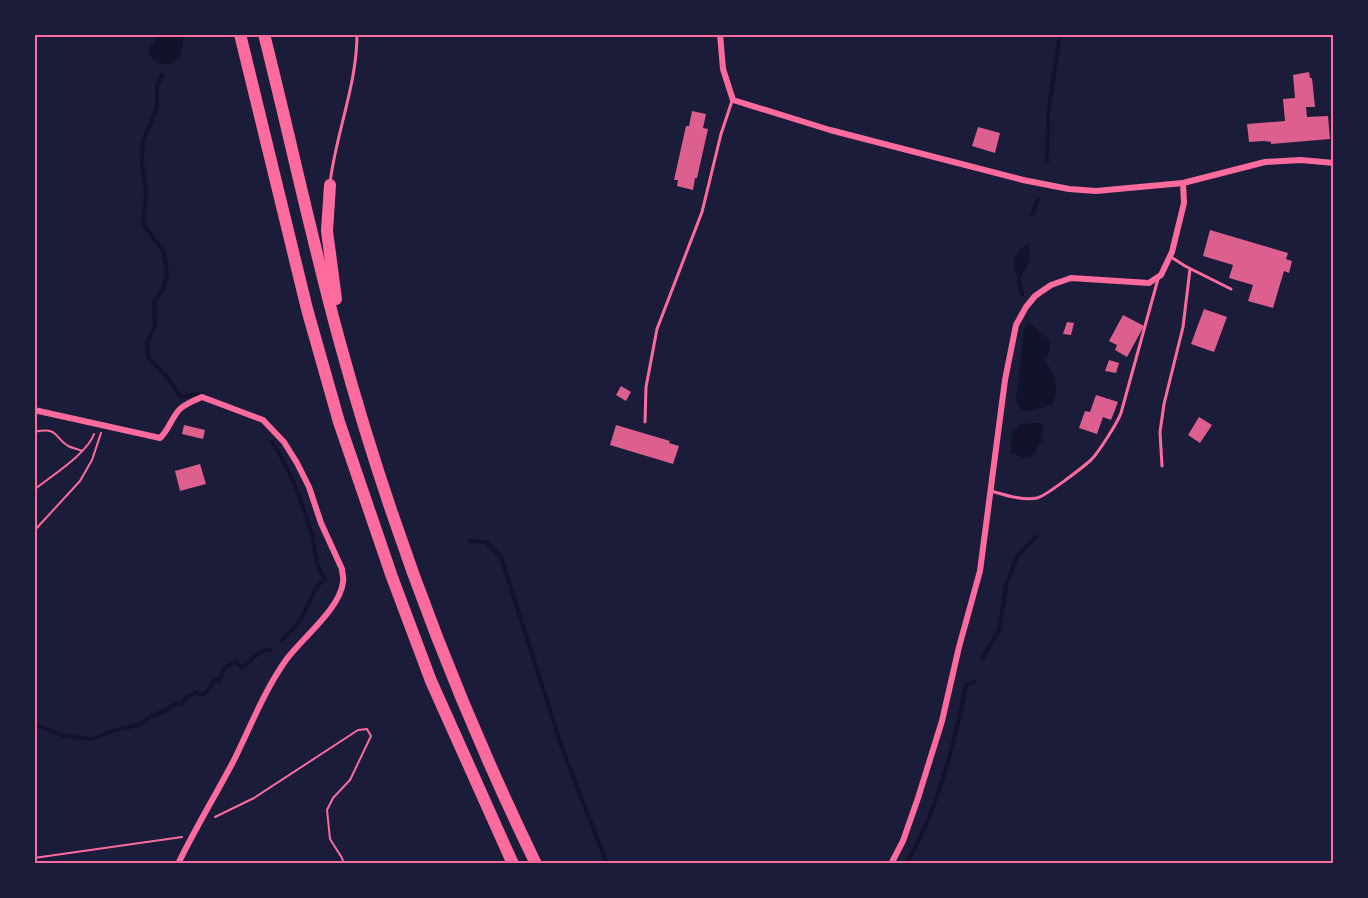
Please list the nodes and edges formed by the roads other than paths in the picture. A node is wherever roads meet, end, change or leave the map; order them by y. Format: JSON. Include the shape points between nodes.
{"nodes":[{"id":1,"x":240,"y":34,"type":"edge"},
{"id":2,"x":264,"y":34,"type":"edge"},
{"id":3,"x":357,"y":34,"type":"edge"},
{"id":4,"x":720,"y":34,"type":"edge"},
{"id":5,"x":733,"y":100,"type":"junction"},
{"id":6,"x":1334,"y":163,"type":"edge"},
{"id":7,"x":1183,"y":183,"type":"junction"},
{"id":8,"x":330,"y":185,"type":"joint"},
{"id":9,"x":1170,"y":256,"type":"junction"},
{"id":10,"x":1190,"y":269,"type":"junction"},
{"id":11,"x":1158,"y":277,"type":"junction"},
{"id":12,"x":1231,"y":289,"type":"dead end"},
{"id":13,"x":340,"y":342,"type":"junction"},
{"id":14,"x":34,"y":410,"type":"edge"},
{"id":15,"x":645,"y":422,"type":"dead end"},
{"id":16,"x":1161,"y":466,"type":"dead end"},
{"id":17,"x":991,"y":491,"type":"junction"},
{"id":18,"x":178,"y":864,"type":"edge"},
{"id":19,"x":513,"y":864,"type":"edge"},
{"id":20,"x":536,"y":864,"type":"edge"},
{"id":21,"x":891,"y":864,"type":"edge"}],
"edges":[{"from":1,"to":19,"type":"highway","via":[[307,309],[339,422],[431,681]]},
{"from":2,"to":13,"type":"highway"},
{"from":3,"to":8,"type":"lane","via":[[357,59]]},
{"from":4,"to":5,"type":"street","via":[[723,69]]},
{"from":5,"to":7,"type":"street","via":[[830,130],[1069,189],[1096,191]]},
{"from":5,"to":15,"type":"lane","via":[[702,212],[657,329],[646,387]]},
{"from":6,"to":7,"type":"street","via":[[1265,162]]},
{"from":7,"to":9,"type":"street","via":[[1184,203]]},
{"from":8,"to":13,"type":"highway","via":[[327,231]]},
{"from":9,"to":10,"type":"lane"},
{"from":9,"to":11,"type":"street"},
{"from":10,"to":12,"type":"lane"},
{"from":10,"to":16,"type":"lane","via":[[1183,327],[1164,404]]},
{"from":11,"to":17,"type":"lane","via":[[1121,413],[1091,460],[1041,497],[1021,498]]},
{"from":11,"to":17,"type":"street","via":[[1149,283],[1071,278],[1052,285],[1026,307],[1016,326],[1005,380]]},
{"from":13,"to":20,"type":"highway","via":[[392,513],[425,604],[504,797]]},
{"from":14,"to":18,"type":"street","via":[[160,438],[181,408],[202,397],[262,420],[284,442],[297,463],[342,569],[343,582],[330,609],[285,661],[269,687]]},
{"from":17,"to":21,"type":"street","via":[[981,571],[942,721],[914,809]]}]}
